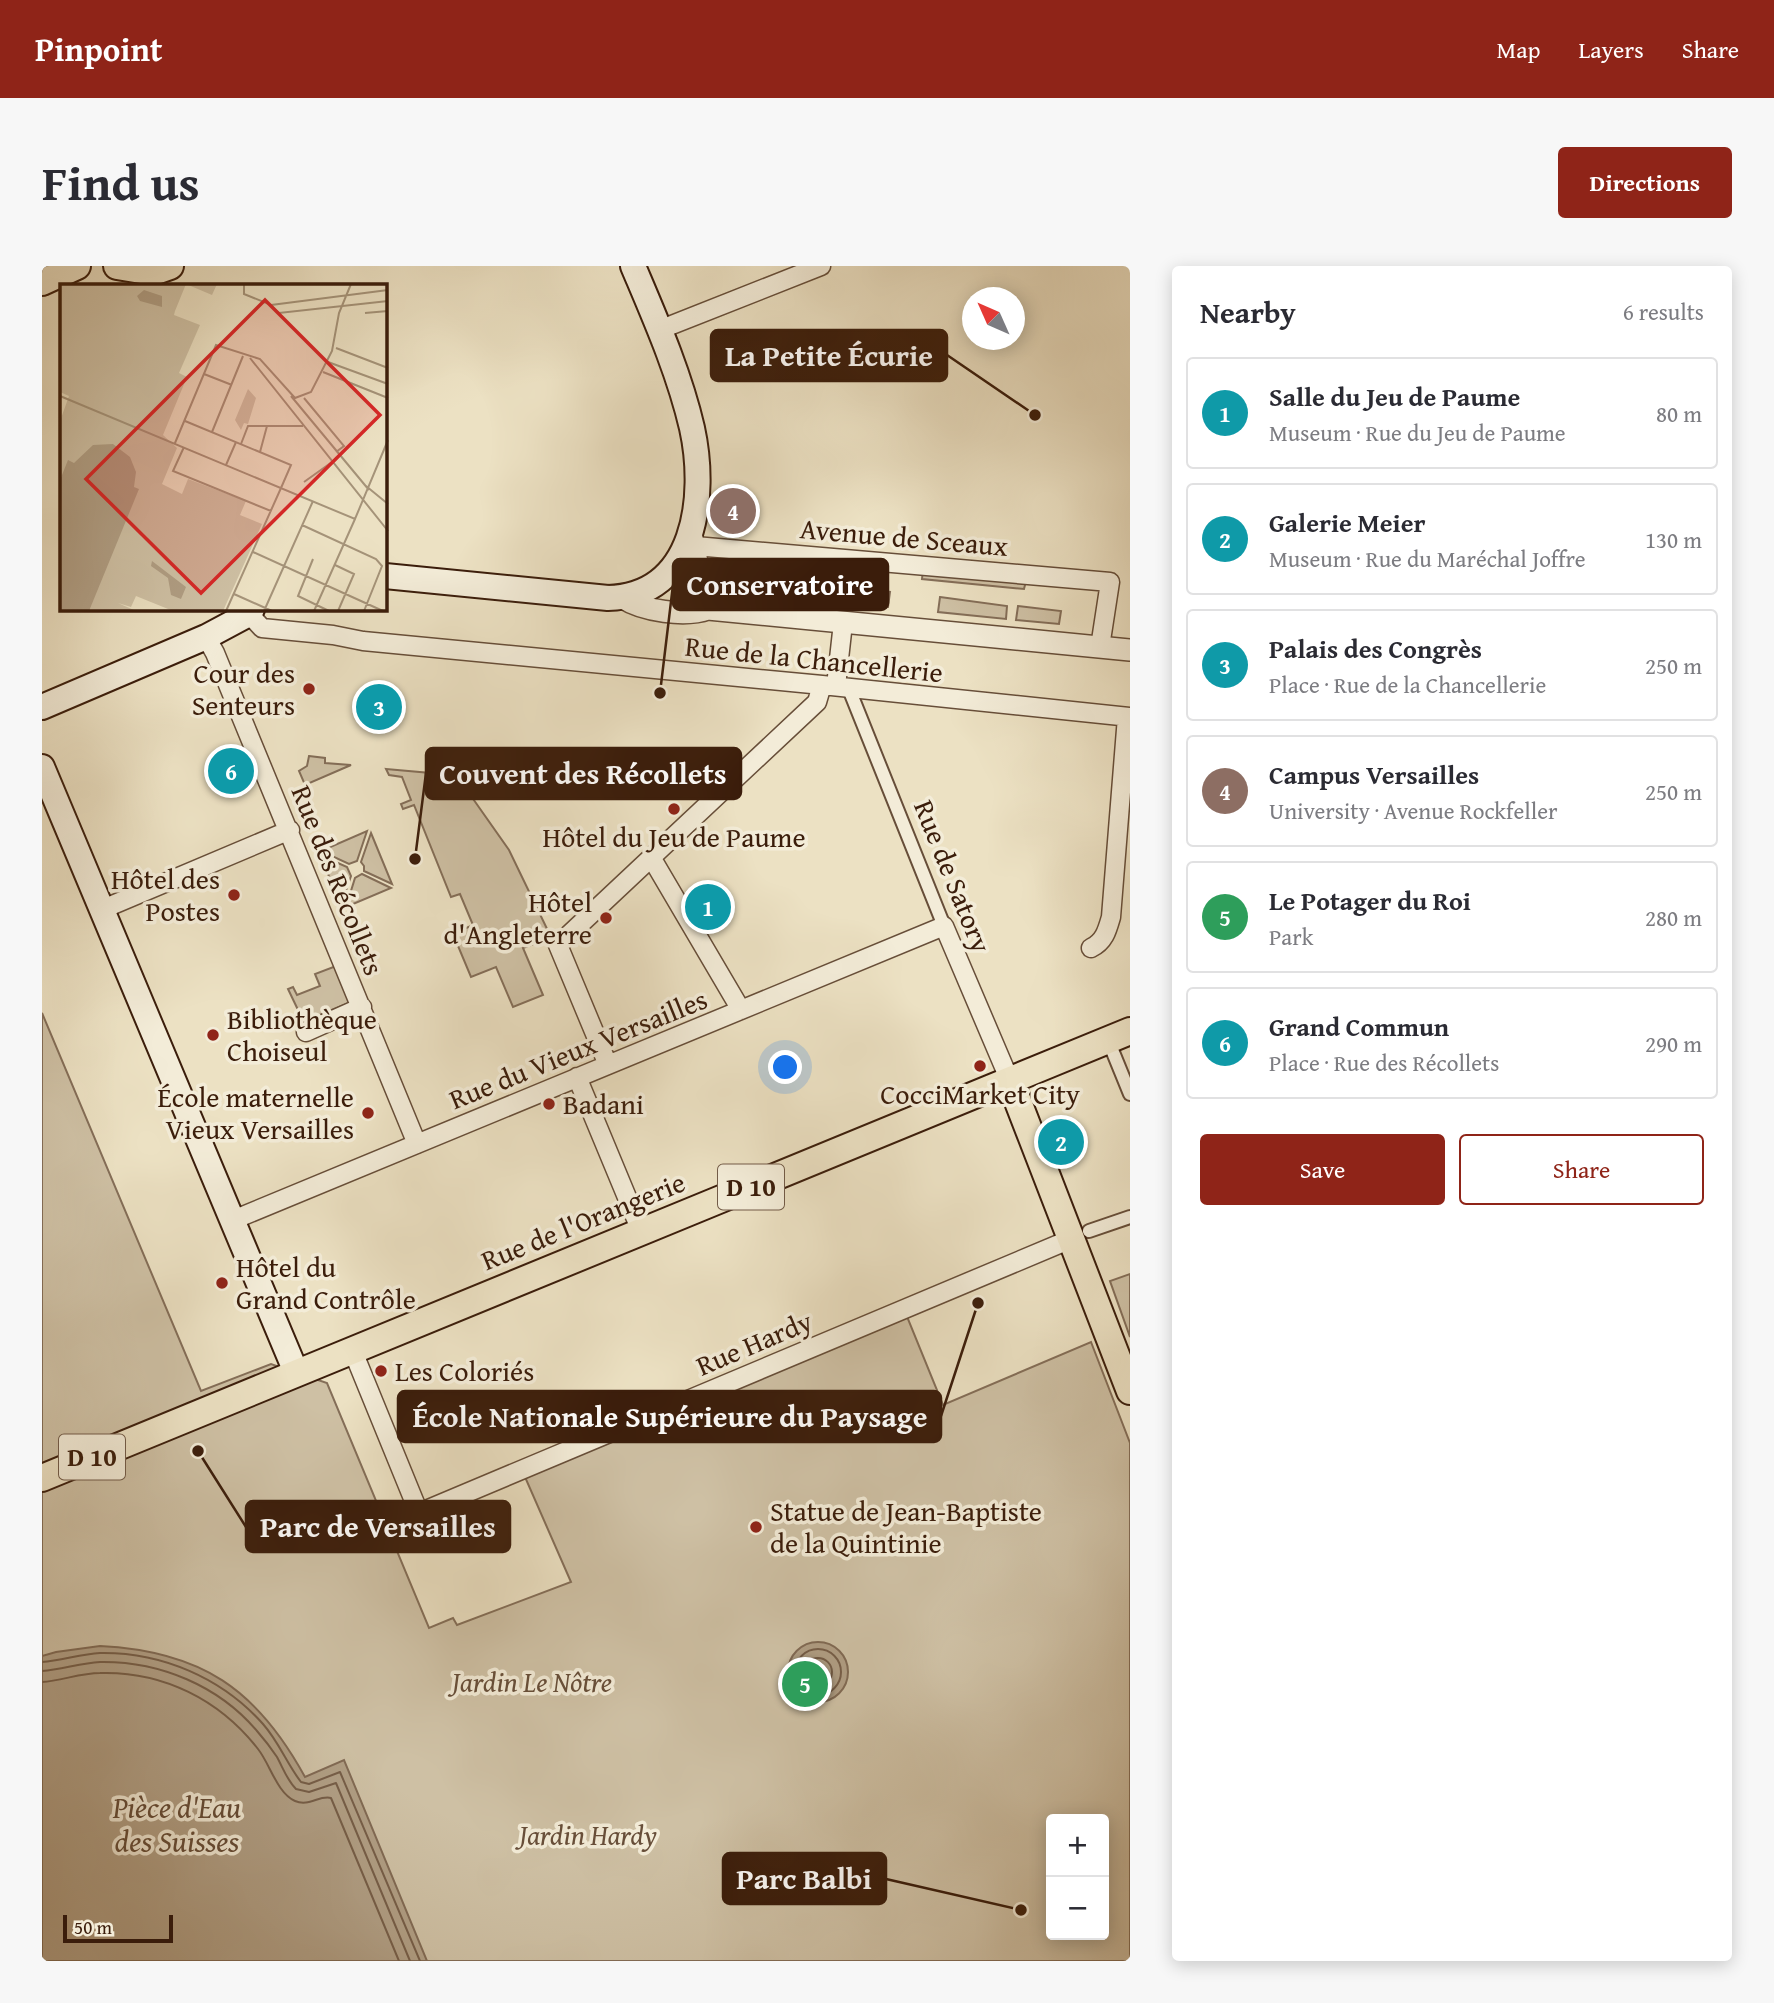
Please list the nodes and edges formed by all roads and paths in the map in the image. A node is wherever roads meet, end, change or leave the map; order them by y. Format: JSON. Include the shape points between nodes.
{"nodes":[{"id":1,"x":77,"y":266,"type":"edge"},
{"id":2,"x":117,"y":266,"type":"edge"},
{"id":3,"x":170,"y":266,"type":"edge"},
{"id":4,"x":633,"y":266,"type":"edge"},
{"id":5,"x":821,"y":266,"type":"edge"},
{"id":6,"x":45,"y":276,"type":"edge"},
{"id":7,"x":659,"y":330,"type":"junction"},
{"id":8,"x":692,"y":538,"type":"junction"},
{"id":9,"x":387,"y":576,"type":"edge"},
{"id":10,"x":653,"y":587,"type":"junction"},
{"id":11,"x":623,"y":598,"type":"junction"},
{"id":12,"x":708,"y":609,"type":"junction"},
{"id":13,"x":251,"y":612,"type":"edge"},
{"id":14,"x":764,"y":616,"type":"junction"},
{"id":15,"x":843,"y":623,"type":"junction"},
{"id":16,"x":206,"y":637,"type":"junction"},
{"id":17,"x":1100,"y":647,"type":"junction"},
{"id":18,"x":1130,"y":650,"type":"edge"},
{"id":19,"x":836,"y":686,"type":"junction"},
{"id":20,"x":42,"y":707,"type":"edge"},
{"id":21,"x":1129,"y":717,"type":"edge"},
{"id":22,"x":42,"y":767,"type":"edge"},
{"id":23,"x":290,"y":830,"type":"junction"},
{"id":24,"x":651,"y":857,"type":"junction"},
{"id":25,"x":103,"y":909,"type":"junction"},
{"id":26,"x":944,"y":926,"type":"junction"},
{"id":27,"x":1091,"y":947,"type":"dead end"},
{"id":28,"x":362,"y":1007,"type":"junction"},
{"id":29,"x":741,"y":1010,"type":"junction"},
{"id":30,"x":306,"y":1032,"type":"dead end"},
{"id":31,"x":1119,"y":1036,"type":"edge"},
{"id":32,"x":608,"y":1065,"type":"junction"},
{"id":33,"x":578,"y":1077,"type":"junction"},
{"id":34,"x":1010,"y":1082,"type":"junction"},
{"id":35,"x":1130,"y":1094,"type":"edge"},
{"id":36,"x":417,"y":1143,"type":"junction"},
{"id":37,"x":1130,"y":1216,"type":"edge"},
{"id":38,"x":233,"y":1220,"type":"junction"},
{"id":39,"x":641,"y":1231,"type":"junction"},
{"id":40,"x":1080,"y":1235,"type":"junction"},
{"id":41,"x":352,"y":1349,"type":"junction"},
{"id":42,"x":296,"y":1372,"type":"junction"},
{"id":43,"x":1130,"y":1391,"type":"edge"},
{"id":44,"x":42,"y":1478,"type":"edge"}],
"edges":[{"from":1,"to":6,"type":"main road"},
{"from":2,"to":3,"type":"main road","via":[[153,272]]},
{"from":4,"to":7,"type":"main road"},
{"from":5,"to":7,"type":"street"},
{"from":7,"to":8,"type":"main road","via":[[692,429],[696,481]]},
{"from":8,"to":10,"type":"main road","via":[[668,575]]},
{"from":8,"to":14,"type":"street","via":[[704,587],[720,599]]},
{"from":8,"to":17,"type":"street","name":"Avenue de Sceaux","via":[[1111,582]]},
{"from":9,"to":11,"type":"main road"},
{"from":10,"to":11,"type":"main road"},
{"from":10,"to":12,"type":"street","via":[[658,594]]},
{"from":11,"to":12,"type":"street","via":[[635,606],[694,614]]},
{"from":12,"to":14,"type":"street"},
{"from":13,"to":16,"type":"main road"},
{"from":13,"to":19,"type":"street","name":"Rue de la Chancellerie","via":[[262,628],[363,641]]},
{"from":14,"to":15,"type":"street"},
{"from":15,"to":17,"type":"street"},
{"from":15,"to":19,"type":"street"},
{"from":16,"to":20,"type":"main road"},
{"from":16,"to":23,"type":"street","name":"Rue des Récollets"},
{"from":17,"to":18,"type":"street"},
{"from":19,"to":21,"type":"street","name":"Rue de la Chancellerie"},
{"from":19,"to":24,"type":"street"},
{"from":19,"to":26,"type":"street","name":"Rue de Satory"},
{"from":21,"to":27,"type":"street","via":[[1111,917],[1105,936]]},
{"from":22,"to":25,"type":"main road"},
{"from":23,"to":25,"type":"street"},
{"from":23,"to":28,"type":"street","name":"Rue des Récollets"},
{"from":24,"to":29,"type":"street"},
{"from":24,"to":32,"type":"street","via":[[558,945]]},
{"from":25,"to":38,"type":"main road"},
{"from":26,"to":29,"type":"street","name":"Rue du Vieux Versailles"},
{"from":26,"to":34,"type":"street","name":"Rue de Satory"},
{"from":28,"to":30,"type":"street"},
{"from":28,"to":36,"type":"street","name":"Rue des Récollets"},
{"from":29,"to":32,"type":"street","name":"Rue du Vieux Versailles"},
{"from":31,"to":34,"type":"main road","number":"D 10"},
{"from":31,"to":35,"type":"street"},
{"from":32,"to":33,"type":"street","name":"Rue du Vieux Versailles"},
{"from":33,"to":36,"type":"street","name":"Rue du Vieux Versailles"},
{"from":33,"to":39,"type":"street"},
{"from":34,"to":39,"type":"main road","name":"Rue de l'Orangerie","number":"D 10"},
{"from":34,"to":40,"type":"main road"},
{"from":36,"to":38,"type":"street","name":"Rue du Vieux Versailles"},
{"from":37,"to":40,"type":"street"},
{"from":38,"to":42,"type":"main road"},
{"from":39,"to":41,"type":"main road","name":"Rue de l'Orangerie","number":"D 10"},
{"from":40,"to":41,"type":"street","name":"Rue Hardy","via":[[419,1513]]},
{"from":40,"to":43,"type":"main road"},
{"from":41,"to":42,"type":"main road","name":"Rue de l'Orangerie","number":"D 10"},
{"from":42,"to":44,"type":"main road","number":"D 10"}]}
